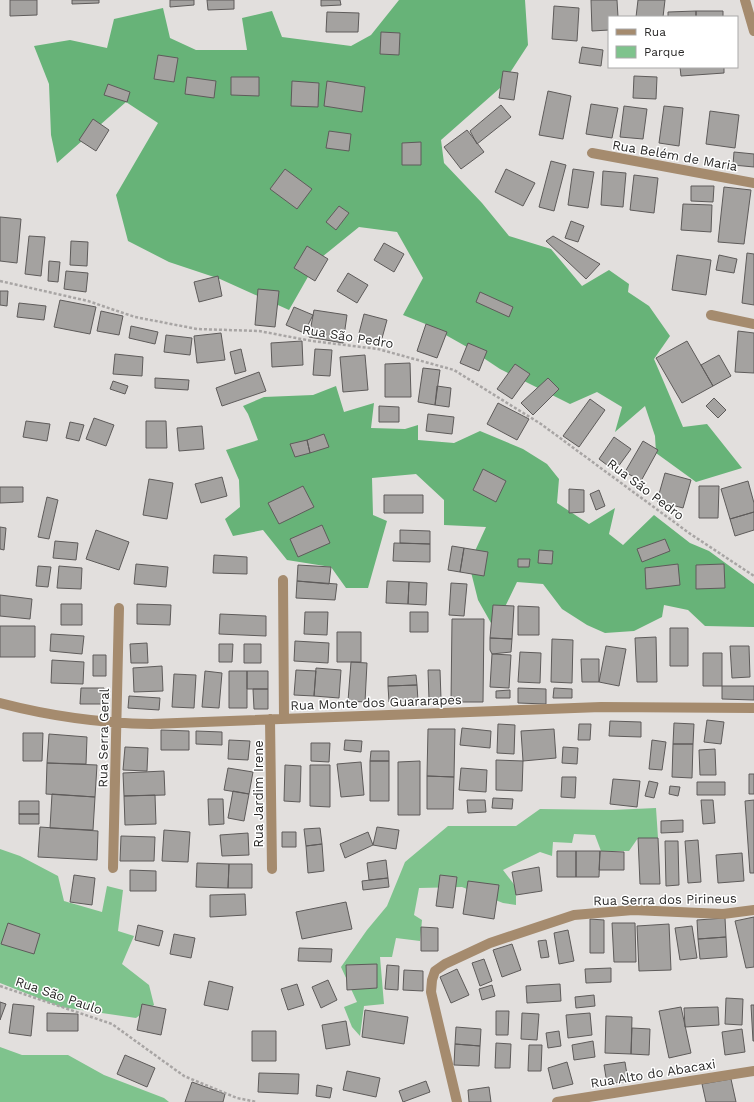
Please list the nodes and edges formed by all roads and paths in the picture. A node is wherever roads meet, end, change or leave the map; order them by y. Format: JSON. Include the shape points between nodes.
{"nodes":[{"id":1,"x":745,"y":0,"type":"edge"},
{"id":2,"x":754,"y":31,"type":"edge"},
{"id":3,"x":592,"y":153,"type":"dead end"},
{"id":4,"x":754,"y":183,"type":"edge"},
{"id":5,"x":0,"y":281,"type":"edge"},
{"id":6,"x":711,"y":315,"type":"dead end"},
{"id":7,"x":754,"y":324,"type":"edge"},
{"id":8,"x":754,"y":576,"type":"edge"},
{"id":9,"x":283,"y":580,"type":"dead end"},
{"id":10,"x":119,"y":608,"type":"dead end"},
{"id":11,"x":0,"y":703,"type":"edge"},
{"id":12,"x":754,"y":708,"type":"edge"},
{"id":13,"x":270,"y":719,"type":"junction"},
{"id":14,"x":284,"y":719,"type":"junction"},
{"id":15,"x":117,"y":724,"type":"junction"},
{"id":16,"x":113,"y":868,"type":"dead end"},
{"id":17,"x":272,"y":869,"type":"dead end"},
{"id":18,"x":754,"y":910,"type":"edge"},
{"id":19,"x":0,"y":986,"type":"edge"},
{"id":20,"x":754,"y":1071,"type":"edge"},
{"id":21,"x":257,"y":1102,"type":"edge"},
{"id":22,"x":457,"y":1102,"type":"edge"},
{"id":23,"x":556,"y":1102,"type":"edge"}],
"edges":[{"from":1,"to":2,"type":"street"},
{"from":3,"to":4,"type":"street","name":"Rua Belém de Maria"},
{"from":5,"to":8,"type":"path","name":"Rua São Pedro","via":[[88,301],[135,317],[197,329],[259,331],[312,341],[378,348],[454,370],[541,424],[690,534]]},
{"from":6,"to":7,"type":"street"},
{"from":9,"to":14,"type":"street"},
{"from":10,"to":15,"type":"street","name":"Rua Serra Geral"},
{"from":11,"to":15,"type":"street","name":"Rua Monte dos Guararapes","via":[[49,715]]},
{"from":12,"to":14,"type":"street","name":"Rua Monte dos Guararapes","via":[[601,707]]},
{"from":13,"to":14,"type":"street","name":"Rua Monte dos Guararapes"},
{"from":13,"to":15,"type":"street","name":"Rua Monte dos Guararapes"},
{"from":13,"to":17,"type":"street","name":"Rua Jardim Irene"},
{"from":15,"to":16,"type":"street","name":"Rua Serra Geral"},
{"from":18,"to":22,"type":"street","name":"Rua Serra dos Pirineus","via":[[723,914],[633,910],[574,915],[490,943],[445,964],[435,971],[431,992]]},
{"from":19,"to":21,"type":"path","name":"Rua São Paulo","via":[[112,1024],[184,1076],[237,1098]]},
{"from":20,"to":23,"type":"street","name":"Rua Alto do Abacaxi"}]}
